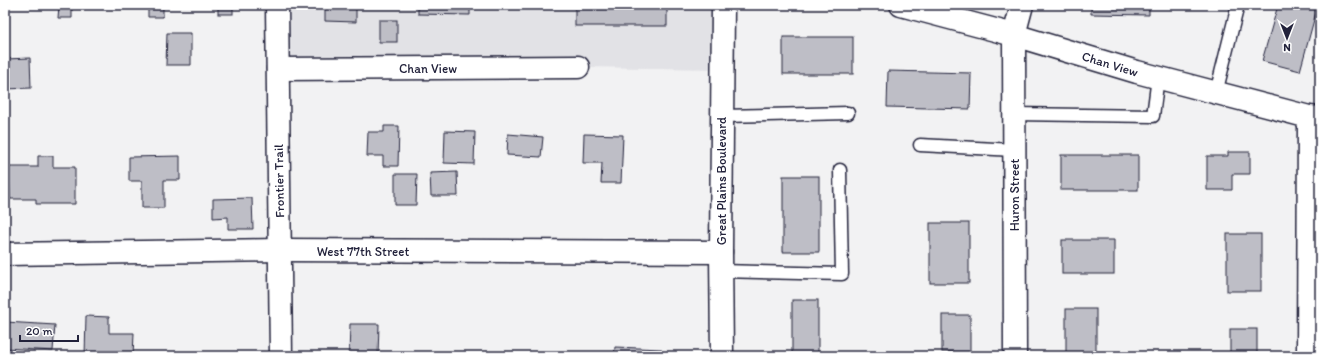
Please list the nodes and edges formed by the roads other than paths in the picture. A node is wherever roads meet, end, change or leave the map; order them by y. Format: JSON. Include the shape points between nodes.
{"nodes":[{"id":1,"x":277,"y":5,"type":"edge"},
{"id":2,"x":723,"y":5,"type":"edge"},
{"id":3,"x":901,"y":5,"type":"edge"},
{"id":4,"x":1022,"y":5,"type":"edge"},
{"id":5,"x":1238,"y":5,"type":"edge"},
{"id":6,"x":1014,"y":35,"type":"junction"},
{"id":7,"x":578,"y":67,"type":"dead end"},
{"id":8,"x":278,"y":69,"type":"junction"},
{"id":9,"x":1158,"y":77,"type":"junction"},
{"id":10,"x":1216,"y":93,"type":"junction"},
{"id":11,"x":848,"y":113,"type":"dead end"},
{"id":12,"x":1014,"y":114,"type":"junction"},
{"id":13,"x":722,"y":116,"type":"junction"},
{"id":14,"x":1314,"y":118,"type":"edge"},
{"id":15,"x":920,"y":144,"type":"dead end"},
{"id":16,"x":1014,"y":150,"type":"junction"},
{"id":17,"x":840,"y":170,"type":"dead end"},
{"id":18,"x":280,"y":250,"type":"junction"},
{"id":19,"x":5,"y":254,"type":"edge"},
{"id":20,"x":721,"y":262,"type":"junction"},
{"id":21,"x":281,"y":356,"type":"edge"},
{"id":22,"x":722,"y":356,"type":"edge"},
{"id":23,"x":1015,"y":356,"type":"edge"},
{"id":24,"x":1308,"y":356,"type":"edge"}],
"edges":[{"from":1,"to":8,"type":"street","name":"Frontier Trail"},
{"from":2,"to":13,"type":"street","name":"Great Plains Boulevard"},
{"from":3,"to":6,"type":"street","name":"Chan View"},
{"from":4,"to":6,"type":"street","name":"Huron Street"},
{"from":5,"to":10,"type":"lane"},
{"from":6,"to":9,"type":"street","name":"Chan View"},
{"from":6,"to":12,"type":"street","name":"Huron Street"},
{"from":7,"to":8,"type":"street","name":"Chan View"},
{"from":8,"to":18,"type":"street","name":"Frontier Trail"},
{"from":9,"to":10,"type":"street","name":"Chan View"},
{"from":9,"to":12,"type":"lane","via":[[1153,116]]},
{"from":10,"to":14,"type":"street","name":"Chan View"},
{"from":11,"to":13,"type":"lane"},
{"from":12,"to":16,"type":"street","name":"Huron Street"},
{"from":13,"to":20,"type":"street","name":"Great Plains Boulevard"},
{"from":14,"to":24,"type":"street"},
{"from":15,"to":16,"type":"lane"},
{"from":16,"to":23,"type":"street","name":"Huron Street"},
{"from":17,"to":20,"type":"lane","via":[[842,274]]},
{"from":18,"to":19,"type":"street","name":"West 77th Street"},
{"from":18,"to":20,"type":"street","name":"West 77th Street"},
{"from":18,"to":21,"type":"street","name":"Frontier Trail"},
{"from":20,"to":22,"type":"street","name":"Great Plains Boulevard"}]}
